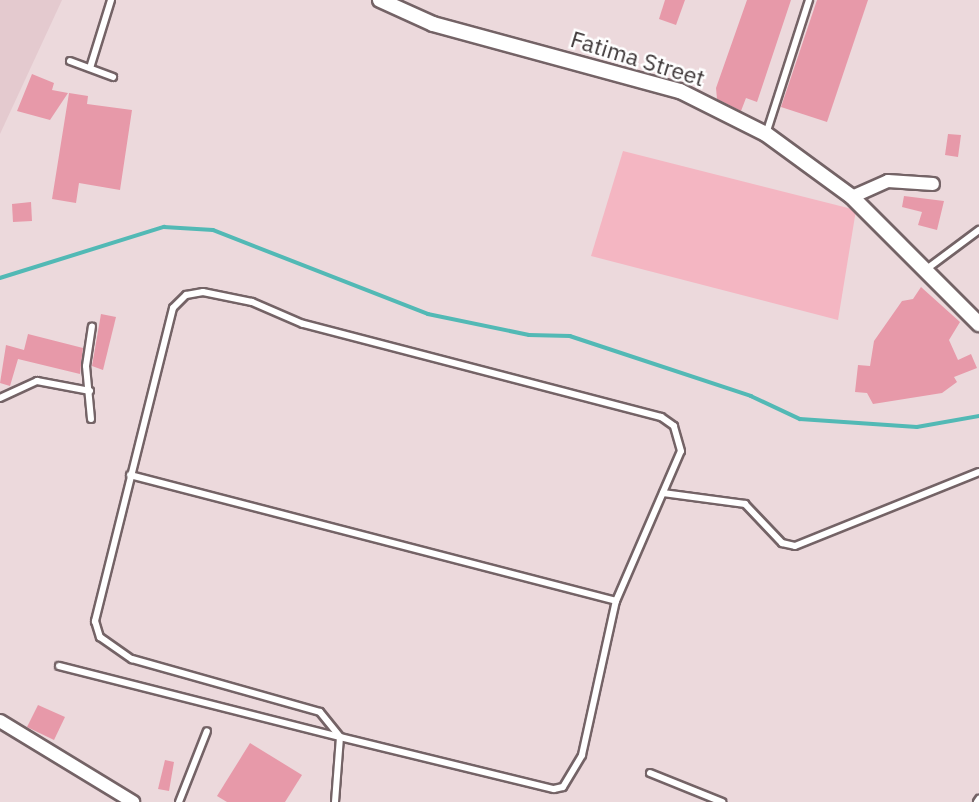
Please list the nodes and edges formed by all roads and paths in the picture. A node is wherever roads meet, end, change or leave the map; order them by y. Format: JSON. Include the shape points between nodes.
{"nodes":[{"id":1,"x":111,"y":0,"type":"edge"},
{"id":2,"x":380,"y":0,"type":"edge"},
{"id":3,"x":809,"y":0,"type":"edge"},
{"id":4,"x":70,"y":61,"type":"dead end"},
{"id":5,"x":90,"y":68,"type":"junction"},
{"id":6,"x":113,"y":78,"type":"dead end"},
{"id":7,"x":766,"y":134,"type":"junction"},
{"id":8,"x":933,"y":184,"type":"dead end"},
{"id":9,"x":852,"y":197,"type":"junction"},
{"id":10,"x":979,"y":230,"type":"edge"},
{"id":11,"x":928,"y":268,"type":"junction"},
{"id":12,"x":979,"y":324,"type":"edge"},
{"id":13,"x":92,"y":326,"type":"dead end"},
{"id":14,"x":90,"y":391,"type":"junction"},
{"id":15,"x":0,"y":398,"type":"edge"},
{"id":16,"x":91,"y":419,"type":"dead end"},
{"id":17,"x":979,"y":472,"type":"edge"},
{"id":18,"x":130,"y":475,"type":"junction"},
{"id":19,"x":663,"y":493,"type":"junction"},
{"id":20,"x":616,"y":601,"type":"junction"},
{"id":21,"x":59,"y":666,"type":"dead end"},
{"id":22,"x":0,"y":721,"type":"edge"},
{"id":23,"x":207,"y":731,"type":"dead end"},
{"id":24,"x":340,"y":737,"type":"junction"},
{"id":25,"x":650,"y":773,"type":"dead end"},
{"id":26,"x":132,"y":802,"type":"edge"},
{"id":27,"x":179,"y":802,"type":"edge"},
{"id":28,"x":335,"y":802,"type":"edge"},
{"id":29,"x":722,"y":802,"type":"edge"}],
"edges":[{"from":1,"to":5,"type":"lane"},
{"from":2,"to":7,"type":"street","name":"Fatima Street","via":[[433,24],[680,91]]},
{"from":3,"to":7,"type":"lane"},
{"from":4,"to":5,"type":"lane"},
{"from":5,"to":6,"type":"lane"},
{"from":7,"to":9,"type":"street","name":"Fatima Street"},
{"from":8,"to":9,"type":"street","via":[[888,181]]},
{"from":9,"to":11,"type":"street","name":"Fatima Street"},
{"from":10,"to":11,"type":"lane"},
{"from":11,"to":12,"type":"street","name":"Fatima Street"},
{"from":13,"to":14,"type":"lane","via":[[86,366]]},
{"from":14,"to":15,"type":"lane","via":[[37,381]]},
{"from":14,"to":16,"type":"lane"},
{"from":17,"to":19,"type":"lane","via":[[795,546],[782,543],[745,505]]},
{"from":18,"to":19,"type":"lane","via":[[173,308],[186,295],[204,292],[661,417],[682,438]]},
{"from":18,"to":20,"type":"lane"},
{"from":18,"to":24,"type":"lane","via":[[95,621],[100,637],[132,659],[320,712]]},
{"from":19,"to":20,"type":"lane"},
{"from":20,"to":24,"type":"lane","via":[[582,755],[564,787]]},
{"from":21,"to":24,"type":"lane"},
{"from":22,"to":26,"type":"street"},
{"from":23,"to":27,"type":"lane"},
{"from":24,"to":28,"type":"lane"},
{"from":25,"to":29,"type":"lane"}]}
